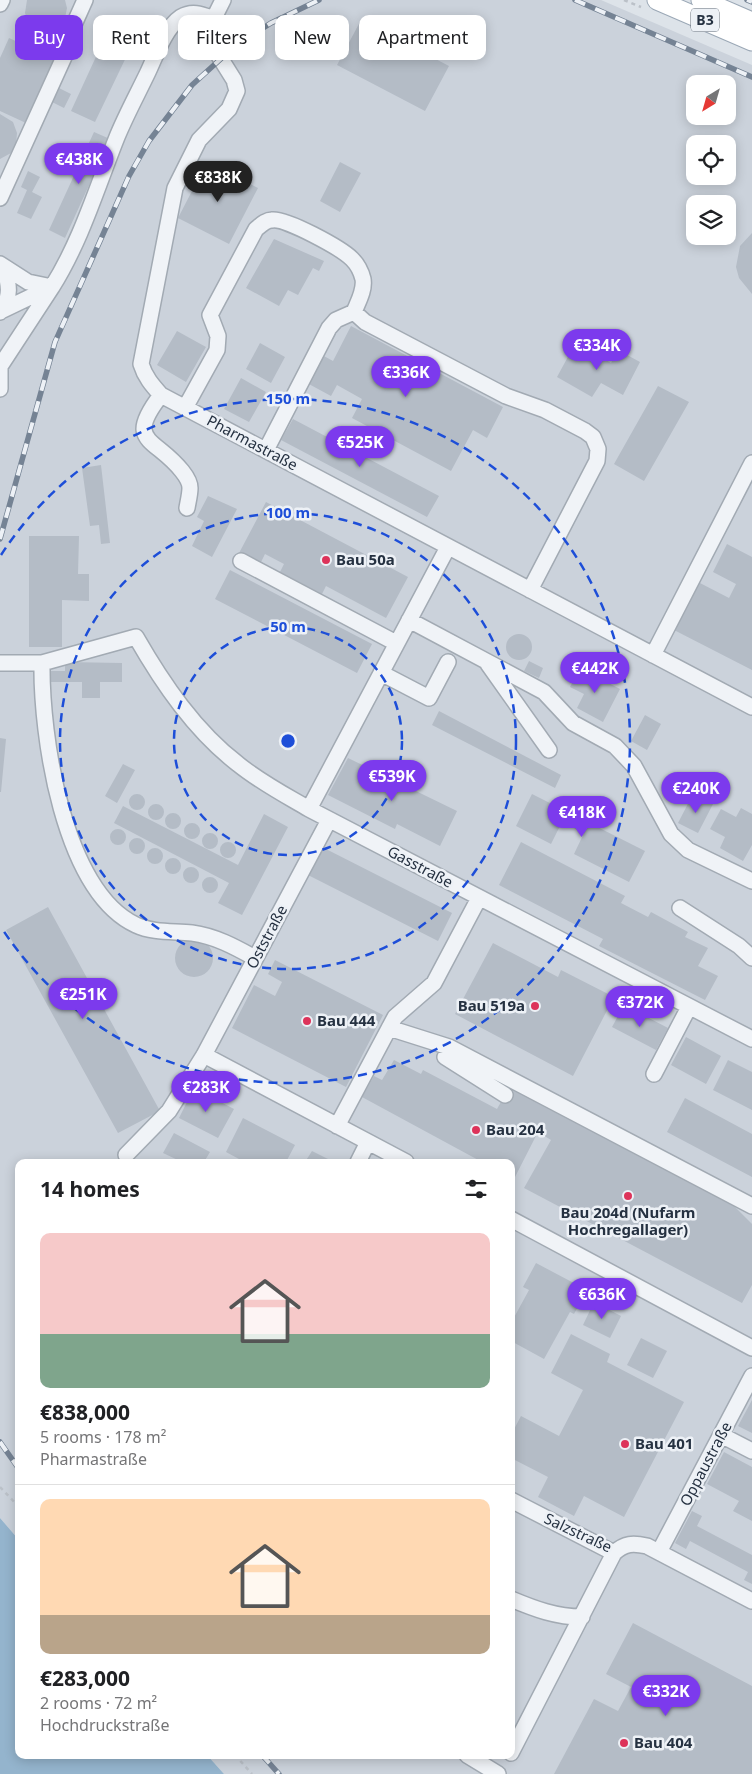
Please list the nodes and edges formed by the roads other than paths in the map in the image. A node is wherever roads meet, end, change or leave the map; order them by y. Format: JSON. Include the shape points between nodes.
{"nodes":[{"id":1,"x":2,"y":0,"type":"edge"},
{"id":2,"x":85,"y":0,"type":"edge"},
{"id":3,"x":223,"y":0,"type":"edge"},
{"id":4,"x":658,"y":0,"type":"edge"},
{"id":5,"x":701,"y":0,"type":"edge"},
{"id":6,"x":0,"y":4,"type":"edge"},
{"id":7,"x":187,"y":15,"type":"edge"},
{"id":8,"x":205,"y":15,"type":"edge"},
{"id":9,"x":216,"y":15,"type":"edge"},
{"id":10,"x":178,"y":21,"type":"edge"},
{"id":11,"x":752,"y":22,"type":"edge"},
{"id":12,"x":752,"y":41,"type":"edge"},
{"id":13,"x":222,"y":60,"type":"edge"},
{"id":14,"x":0,"y":198,"type":"edge"},
{"id":15,"x":2,"y":265,"type":"edge"},
{"id":16,"x":52,"y":287,"type":"junction"},
{"id":17,"x":1,"y":311,"type":"edge"},
{"id":18,"x":354,"y":312,"type":"junction"},
{"id":19,"x":1,"y":363,"type":"edge"},
{"id":20,"x":0,"y":389,"type":"edge"},
{"id":21,"x":161,"y":395,"type":"junction"},
{"id":22,"x":185,"y":408,"type":"junction"},
{"id":23,"x":266,"y":450,"type":"junction"},
{"id":24,"x":752,"y":463,"type":"edge"},
{"id":25,"x":187,"y":508,"type":"dead end"},
{"id":26,"x":448,"y":546,"type":"junction"},
{"id":27,"x":241,"y":561,"type":"dead end"},
{"id":28,"x":530,"y":590,"type":"junction"},
{"id":29,"x":409,"y":620,"type":"junction"},
{"id":30,"x":396,"y":644,"type":"junction"},
{"id":31,"x":653,"y":654,"type":"junction"},
{"id":32,"x":486,"y":661,"type":"junction"},
{"id":33,"x":448,"y":662,"type":"dead end"},
{"id":34,"x":0,"y":663,"type":"edge"},
{"id":35,"x":42,"y":663,"type":"junction"},
{"id":36,"x":381,"y":672,"type":"junction"},
{"id":37,"x":752,"y":707,"type":"edge"},
{"id":38,"x":549,"y":750,"type":"dead end"},
{"id":39,"x":309,"y":809,"type":"junction"},
{"id":40,"x":330,"y":820,"type":"junction"},
{"id":41,"x":752,"y":881,"type":"edge"},
{"id":42,"x":479,"y":898,"type":"junction"},
{"id":43,"x":680,"y":908,"type":"dead end"},
{"id":44,"x":255,"y":958,"type":"junction"},
{"id":45,"x":752,"y":958,"type":"edge"},
{"id":46,"x":689,"y":1007,"type":"junction"},
{"id":47,"x":389,"y":1028,"type":"junction"},
{"id":48,"x":416,"y":1036,"type":"junction"},
{"id":49,"x":752,"y":1039,"type":"edge"},
{"id":50,"x":204,"y":1055,"type":"junction"},
{"id":51,"x":654,"y":1074,"type":"dead end"},
{"id":52,"x":505,"y":1095,"type":"dead end"},
{"id":53,"x":337,"y":1126,"type":"junction"},
{"id":54,"x":368,"y":1142,"type":"junction"},
{"id":55,"x":126,"y":1155,"type":"dead end"},
{"id":56,"x":360,"y":1159,"type":"edge"},
{"id":57,"x":400,"y":1159,"type":"edge"},
{"id":58,"x":752,"y":1206,"type":"edge"},
{"id":59,"x":515,"y":1221,"type":"edge"},
{"id":60,"x":752,"y":1348,"type":"edge"},
{"id":61,"x":752,"y":1376,"type":"edge"},
{"id":62,"x":721,"y":1435,"type":"junction"},
{"id":63,"x":752,"y":1451,"type":"edge"},
{"id":64,"x":515,"y":1502,"type":"edge"},
{"id":65,"x":659,"y":1552,"type":"junction"},
{"id":66,"x":614,"y":1553,"type":"junction"},
{"id":67,"x":515,"y":1601,"type":"edge"},
{"id":68,"x":752,"y":1601,"type":"edge"},
{"id":69,"x":582,"y":1616,"type":"junction"},
{"id":70,"x":515,"y":1746,"type":"edge"},
{"id":71,"x":474,"y":1759,"type":"edge"},
{"id":72,"x":508,"y":1759,"type":"edge"},
{"id":73,"x":499,"y":1774,"type":"edge"}],
"edges":[{"from":1,"to":6,"type":"street"},
{"from":2,"to":14,"type":"street","via":[[72,29],[69,46]]},
{"from":3,"to":9,"type":"street","name":"Pharmastraße"},
{"from":4,"to":12,"type":"main road","number":"B3"},
{"from":5,"to":11,"type":"main road","number":"B3"},
{"from":7,"to":8,"type":"street"},
{"from":10,"to":16,"type":"street","via":[[165,38],[118,134],[85,220]]},
{"from":13,"to":21,"type":"street","name":"Pharmastraße","via":[[237,91],[229,109],[199,140],[175,188],[141,364],[145,375]]},
{"from":15,"to":16,"type":"street","via":[[28,282]]},
{"from":15,"to":17,"type":"street","via":[[10,288]]},
{"from":16,"to":17,"type":"street"},
{"from":16,"to":19,"type":"street"},
{"from":18,"to":22,"type":"street","via":[[363,280],[358,266],[350,257],[284,221],[263,223],[256,229],[210,314],[218,336],[217,350]]},
{"from":18,"to":23,"type":"street","via":[[336,320],[329,328]]},
{"from":18,"to":28,"type":"street","via":[[374,327],[506,396],[545,410],[592,437],[598,449],[597,461]]},
{"from":19,"to":20,"type":"street"},
{"from":21,"to":22,"type":"street","name":"Pharmastraße"},
{"from":21,"to":25,"type":"street","via":[[147,413],[143,429],[151,444],[174,461],[187,478],[190,488]]},
{"from":22,"to":23,"type":"street","name":"Pharmastraße"},
{"from":23,"to":26,"type":"street","name":"Pharmastraße"},
{"from":24,"to":31,"type":"street"},
{"from":26,"to":28,"type":"street","name":"Pharmastraße"},
{"from":26,"to":29,"type":"street"},
{"from":27,"to":30,"type":"street"},
{"from":28,"to":31,"type":"street","name":"Pharmastraße"},
{"from":29,"to":30,"type":"street"},
{"from":29,"to":32,"type":"street"},
{"from":30,"to":36,"type":"street"},
{"from":31,"to":37,"type":"street","name":"Pharmastraße"},
{"from":32,"to":38,"type":"street"},
{"from":32,"to":41,"type":"street","via":[[544,692],[573,723],[615,746],[634,766],[671,834],[688,850]]},
{"from":33,"to":36,"type":"street","via":[[429,698]]},
{"from":34,"to":35,"type":"street"},
{"from":35,"to":39,"type":"street","name":"Gasstraße","via":[[136,637],[163,680],[212,742],[266,784]]},
{"from":35,"to":44,"type":"street","via":[[42,693],[56,788],[69,836],[99,893],[118,913],[136,925],[212,938]]},
{"from":36,"to":39,"type":"street"},
{"from":39,"to":40,"type":"street","name":"Gasstraße"},
{"from":40,"to":42,"type":"street","name":"Gasstraße"},
{"from":40,"to":44,"type":"street","name":"Oststraße"},
{"from":42,"to":46,"type":"street","name":"Gasstraße"},
{"from":42,"to":47,"type":"street","via":[[434,983],[395,1017]]},
{"from":43,"to":45,"type":"street"},
{"from":44,"to":50,"type":"street","name":"Oststraße"},
{"from":46,"to":49,"type":"street","name":"Gasstraße"},
{"from":46,"to":51,"type":"street"},
{"from":47,"to":48,"type":"street"},
{"from":47,"to":53,"type":"street"},
{"from":48,"to":52,"type":"street","via":[[431,1050]]},
{"from":48,"to":58,"type":"street","via":[[449,1047]]},
{"from":50,"to":53,"type":"street"},
{"from":50,"to":55,"type":"street","name":"Oststraße","via":[[169,1111]]},
{"from":53,"to":54,"type":"street"},
{"from":54,"to":56,"type":"street"},
{"from":54,"to":57,"type":"street"},
{"from":59,"to":60,"type":"street"},
{"from":61,"to":62,"type":"street","name":"Oppaustraße"},
{"from":62,"to":63,"type":"street"},
{"from":62,"to":65,"type":"street","name":"Oppaustraße"},
{"from":64,"to":66,"type":"street","name":"Salzstraße"},
{"from":65,"to":66,"type":"street","name":"Salzstraße","via":[[632,1543]]},
{"from":65,"to":68,"type":"street","name":"Salzstraße"},
{"from":66,"to":69,"type":"street"},
{"from":67,"to":69,"type":"street","via":[[545,1613]]},
{"from":69,"to":70,"type":"street"},
{"from":71,"to":73,"type":"street"},
{"from":72,"to":73,"type":"street"}]}
